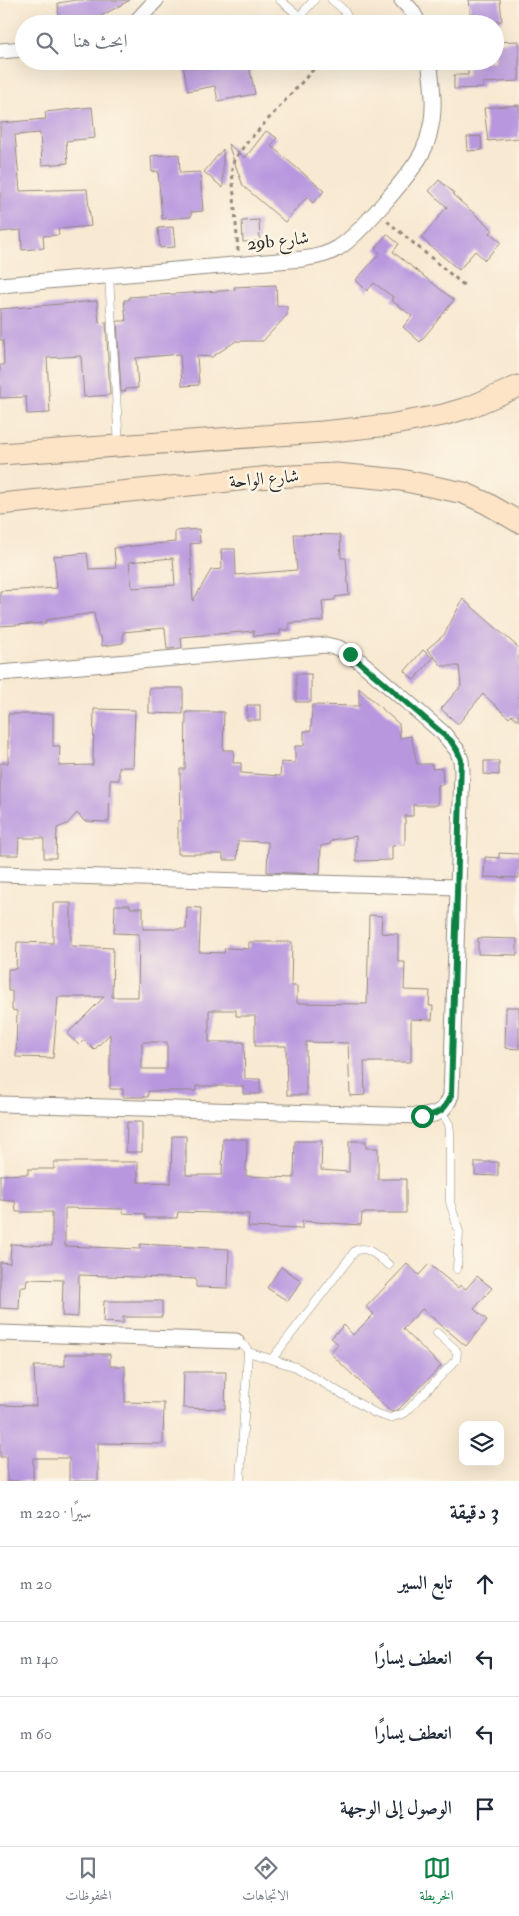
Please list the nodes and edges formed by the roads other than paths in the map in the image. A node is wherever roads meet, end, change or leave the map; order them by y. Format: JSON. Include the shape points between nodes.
{"nodes":[{"id":1,"x":156,"y":0,"type":"edge"},
{"id":2,"x":280,"y":0,"type":"edge"},
{"id":3,"x":314,"y":0,"type":"edge"},
{"id":4,"x":332,"y":0,"type":"edge"},
{"id":5,"x":402,"y":0,"type":"edge"},
{"id":6,"x":142,"y":15,"type":"edge"},
{"id":7,"x":299,"y":15,"type":"edge"},
{"id":8,"x":301,"y":15,"type":"edge"},
{"id":9,"x":347,"y":15,"type":"edge"},
{"id":10,"x":414,"y":15,"type":"edge"},
{"id":11,"x":15,"y":50,"type":"edge"},
{"id":12,"x":0,"y":51,"type":"edge"},
{"id":13,"x":430,"y":70,"type":"edge"},
{"id":14,"x":109,"y":276,"type":"junction"},
{"id":15,"x":0,"y":285,"type":"edge"},
{"id":16,"x":519,"y":386,"type":"edge"},
{"id":17,"x":119,"y":446,"type":"junction"},
{"id":18,"x":0,"y":454,"type":"edge"},
{"id":19,"x":0,"y":504,"type":"edge"},
{"id":20,"x":519,"y":522,"type":"edge"},
{"id":21,"x":0,"y":673,"type":"edge"},
{"id":22,"x":0,"y":874,"type":"edge"},
{"id":23,"x":457,"y":888,"type":"junction"},
{"id":24,"x":0,"y":1104,"type":"edge"},
{"id":25,"x":441,"y":1112,"type":"junction"},
{"id":26,"x":389,"y":1265,"type":"dead end"},
{"id":27,"x":457,"y":1269,"type":"dead end"},
{"id":28,"x":0,"y":1333,"type":"edge"},
{"id":29,"x":437,"y":1333,"type":"dead end"},
{"id":30,"x":236,"y":1341,"type":"joint"},
{"id":31,"x":248,"y":1352,"type":"junction"},
{"id":32,"x":272,"y":1359,"type":"junction"},
{"id":33,"x":240,"y":1481,"type":"edge"}],
"edges":[{"from":1,"to":6,"type":"street"},
{"from":2,"to":7,"type":"lane"},
{"from":3,"to":8,"type":"lane"},
{"from":4,"to":9,"type":"lane"},
{"from":5,"to":10,"type":"street"},
{"from":11,"to":12,"type":"street"},
{"from":13,"to":14,"type":"street","name":"29b شارع","via":[[433,106],[431,129],[424,151],[376,211],[338,248],[321,256]]},
{"from":14,"to":15,"type":"street","name":"29b شارع"},
{"from":14,"to":17,"type":"lane"},
{"from":16,"to":17,"type":"street","via":[[470,407],[423,420],[322,432]]},
{"from":17,"to":18,"type":"street"},
{"from":19,"to":20,"type":"street","name":"شارع الواحة","via":[[270,477],[336,474],[401,480],[464,493]]},
{"from":21,"to":23,"type":"street","via":[[312,646],[339,648],[443,733],[457,750],[462,771]]},
{"from":22,"to":23,"type":"street"},
{"from":23,"to":25,"type":"street","via":[[451,1095]]},
{"from":24,"to":25,"type":"street","via":[[422,1116]]},
{"from":25,"to":27,"type":"lane","via":[[446,1117],[450,1132],[450,1202],[459,1232]]},
{"from":26,"to":32,"type":"lane","via":[[368,1250],[355,1251]]},
{"from":28,"to":30,"type":"street"},
{"from":29,"to":32,"type":"lane","via":[[455,1349],[456,1360],[405,1413],[390,1418],[375,1413],[307,1373]]},
{"from":30,"to":31,"type":"lane","via":[[242,1343]]},
{"from":31,"to":32,"type":"lane"},
{"from":31,"to":33,"type":"lane"}]}
